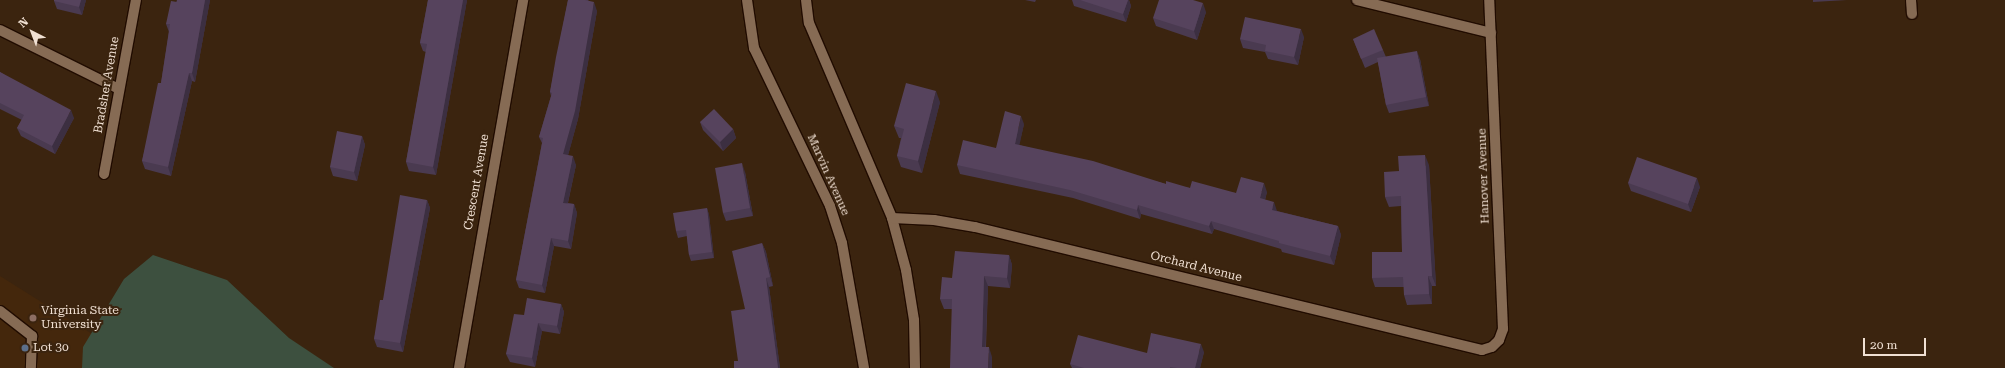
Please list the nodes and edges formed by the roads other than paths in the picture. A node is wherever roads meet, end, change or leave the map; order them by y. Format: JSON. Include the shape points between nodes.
{"nodes":[{"id":1,"x":136,"y":0,"type":"edge"},
{"id":2,"x":523,"y":0,"type":"edge"},
{"id":3,"x":747,"y":0,"type":"edge"},
{"id":4,"x":806,"y":0,"type":"edge"},
{"id":5,"x":1357,"y":0,"type":"edge"},
{"id":6,"x":1490,"y":0,"type":"edge"},
{"id":7,"x":1912,"y":0,"type":"edge"},
{"id":8,"x":1912,"y":14,"type":"dead end"},
{"id":9,"x":0,"y":30,"type":"edge"},
{"id":10,"x":1491,"y":33,"type":"junction"},
{"id":11,"x":119,"y":89,"type":"junction"},
{"id":12,"x":104,"y":174,"type":"dead end"},
{"id":13,"x":892,"y":218,"type":"junction"},
{"id":14,"x":0,"y":311,"type":"edge"},
{"id":15,"x":1492,"y":347,"type":"joint"},
{"id":16,"x":31,"y":368,"type":"edge"},
{"id":17,"x":459,"y":368,"type":"edge"},
{"id":18,"x":864,"y":368,"type":"edge"},
{"id":19,"x":915,"y":368,"type":"edge"}],
"edges":[{"from":1,"to":11,"type":"street","name":"Bradsher Avenue"},
{"from":2,"to":17,"type":"street","name":"Crescent Avenue"},
{"from":3,"to":18,"type":"street","name":"Marvin Avenue","via":[[754,48],[832,214],[842,242]]},
{"from":4,"to":13,"type":"street","via":[[809,23]]},
{"from":5,"to":10,"type":"street"},
{"from":6,"to":10,"type":"street","name":"Hanover Avenue"},
{"from":7,"to":8,"type":"street"},
{"from":9,"to":11,"type":"street"},
{"from":10,"to":15,"type":"street","name":"Hanover Avenue","via":[[1503,329],[1500,340]]},
{"from":11,"to":12,"type":"street","name":"Bradsher Avenue"},
{"from":13,"to":15,"type":"street","name":"Orchard Avenue","via":[[934,220],[975,227],[1482,350]]},
{"from":13,"to":19,"type":"street","via":[[906,270],[914,320]]},
{"from":14,"to":16,"type":"street","via":[[32,336]]}]}
